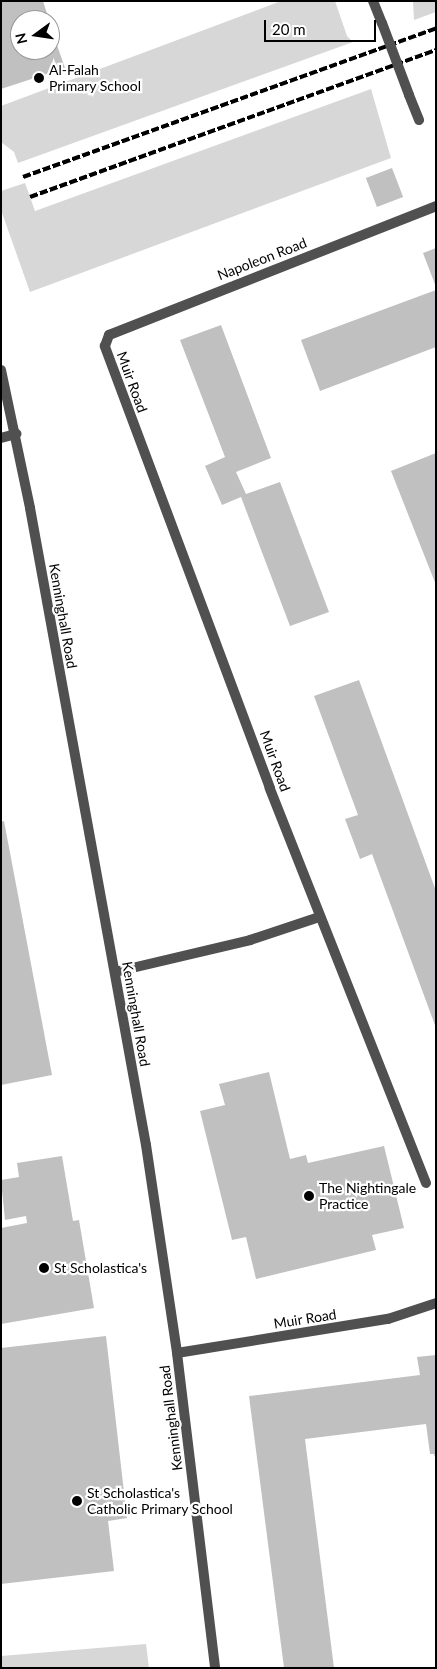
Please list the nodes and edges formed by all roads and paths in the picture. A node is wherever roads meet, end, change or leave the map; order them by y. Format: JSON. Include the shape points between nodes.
{"nodes":[{"id":1,"x":373,"y":1,"type":"edge"},
{"id":2,"x":419,"y":120,"type":"dead end"},
{"id":3,"x":436,"y":206,"type":"edge"},
{"id":4,"x":104,"y":346,"type":"joint"},
{"id":5,"x":1,"y":370,"type":"edge"},
{"id":6,"x":16,"y":434,"type":"junction"},
{"id":7,"x":1,"y":438,"type":"edge"},
{"id":8,"x":319,"y":917,"type":"junction"},
{"id":9,"x":115,"y":972,"type":"junction"},
{"id":10,"x":426,"y":1183,"type":"dead end"},
{"id":11,"x":436,"y":1302,"type":"edge"},
{"id":12,"x":177,"y":1353,"type":"junction"},
{"id":13,"x":215,"y":1668,"type":"edge"}],
"edges":[{"from":1,"to":2,"type":"street","bridge":true},
{"from":3,"to":4,"type":"street","name":"Napoleon Road","via":[[109,335]]},
{"from":4,"to":8,"type":"street","name":"Muir Road"},
{"from":5,"to":6,"type":"street","name":"Kenninghall Road"},
{"from":6,"to":7,"type":"street"},
{"from":6,"to":9,"type":"street","name":"Kenninghall Road"},
{"from":8,"to":9,"type":"street","via":[[250,940]]},
{"from":8,"to":10,"type":"street","name":"Muir Road"},
{"from":9,"to":12,"type":"street","name":"Kenninghall Road"},
{"from":11,"to":12,"type":"street","name":"Muir Road","via":[[388,1319]]},
{"from":12,"to":13,"type":"street","name":"Kenninghall Road"}]}
